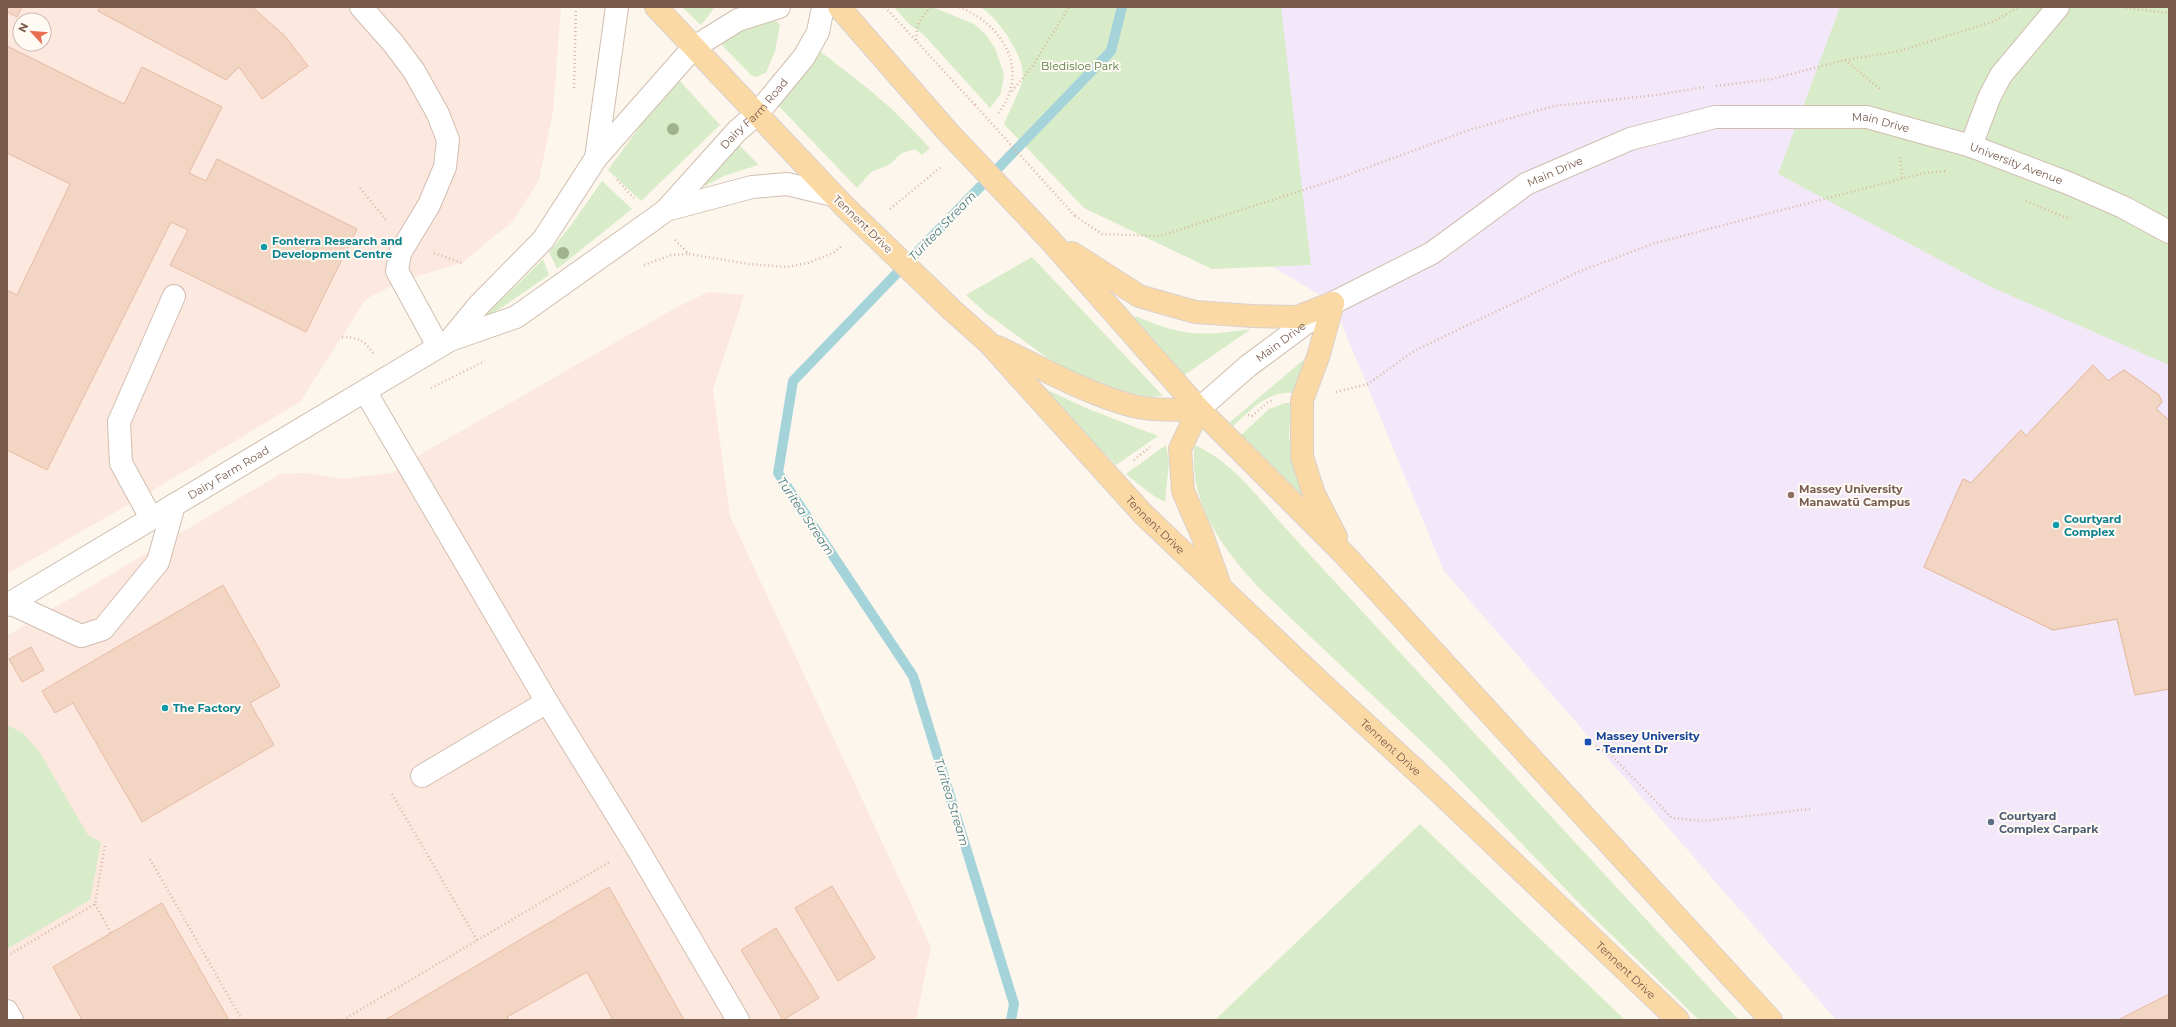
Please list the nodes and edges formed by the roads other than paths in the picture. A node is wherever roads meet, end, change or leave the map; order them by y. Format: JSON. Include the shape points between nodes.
{"nodes":[{"id":1,"x":361,"y":7,"type":"edge"},
{"id":2,"x":617,"y":7,"type":"edge"},
{"id":3,"x":656,"y":7,"type":"edge"},
{"id":4,"x":779,"y":7,"type":"edge"},
{"id":5,"x":822,"y":7,"type":"edge"},
{"id":6,"x":839,"y":7,"type":"edge"},
{"id":7,"x":2058,"y":7,"type":"edge"},
{"id":8,"x":694,"y":48,"type":"junction"},
{"id":9,"x":757,"y":114,"type":"junction"},
{"id":10,"x":1971,"y":146,"type":"junction"},
{"id":11,"x":596,"y":158,"type":"junction"},
{"id":12,"x":839,"y":201,"type":"junction"},
{"id":13,"x":666,"y":210,"type":"junction"},
{"id":14,"x":2169,"y":232,"type":"edge"},
{"id":15,"x":1050,"y":240,"type":"junction"},
{"id":16,"x":174,"y":296,"type":"dead end"},
{"id":17,"x":1333,"y":303,"type":"junction"},
{"id":18,"x":988,"y":342,"type":"junction"},
{"id":19,"x":444,"y":343,"type":"junction"},
{"id":20,"x":365,"y":391,"type":"junction"},
{"id":21,"x":1199,"y":409,"type":"junction"},
{"id":22,"x":174,"y":505,"type":"junction"},
{"id":23,"x":152,"y":518,"type":"junction"},
{"id":24,"x":1344,"y":554,"type":"junction"},
{"id":25,"x":1221,"y":588,"type":"junction"},
{"id":26,"x":8,"y":604,"type":"edge"},
{"id":27,"x":547,"y":702,"type":"junction"},
{"id":28,"x":422,"y":776,"type":"dead end"},
{"id":29,"x":7,"y":1011,"type":"edge"},
{"id":30,"x":12,"y":1020,"type":"edge"},
{"id":31,"x":738,"y":1020,"type":"edge"},
{"id":32,"x":1678,"y":1020,"type":"edge"},
{"id":33,"x":1771,"y":1020,"type":"edge"}],
"edges":[{"from":1,"to":19,"type":"street","via":[[394,43],[414,71],[438,114],[448,140],[445,168],[429,205],[400,253],[397,271]]},
{"from":2,"to":11,"type":"street","name":"Dairy Farm Road"},
{"from":3,"to":8,"type":"main road","name":"Tennent Drive"},
{"from":4,"to":8,"type":"street","name":"Dairy Farm Road","via":[[738,20]]},
{"from":5,"to":9,"type":"street","name":"Dairy Farm Road","via":[[818,32],[804,57]]},
{"from":6,"to":15,"type":"main road","bridge":true,"via":[[947,131]]},
{"from":7,"to":10,"type":"street","name":"University Avenue","via":[[2001,75],[1989,98]]},
{"from":8,"to":9,"type":"main road","name":"Tennent Drive"},
{"from":8,"to":11,"type":"street","name":"Dairy Farm Road"},
{"from":9,"to":12,"type":"main road","name":"Tennent Drive"},
{"from":9,"to":13,"type":"street","name":"Dairy Farm Road","via":[[737,131]]},
{"from":10,"to":14,"type":"street","name":"University Avenue","via":[[2068,183],[2123,207]]},
{"from":10,"to":17,"type":"street","name":"Main Drive","via":[[1867,117],[1715,117],[1630,139],[1526,184],[1432,253]]},
{"from":11,"to":19,"type":"street","name":"Dairy Farm Road","via":[[543,240]]},
{"from":12,"to":13,"type":"street","name":"Dairy Farm Road","via":[[787,184],[752,187]]},
{"from":12,"to":18,"type":"main road","name":"Tennent Drive","bridge":true},
{"from":13,"to":19,"type":"street","name":"Dairy Farm Road","via":[[516,317]]},
{"from":15,"to":17,"type":"main road","via":[[1139,296],[1195,312],[1297,316]]},
{"from":15,"to":21,"type":"main road"},
{"from":16,"to":23,"type":"street","via":[[119,422],[121,463]]},
{"from":17,"to":21,"type":"street","name":"Main Drive","via":[[1248,366]]},
{"from":17,"to":24,"type":"main road","via":[[1318,357],[1302,400],[1302,457],[1314,494]]},
{"from":18,"to":21,"type":"main road","via":[[1098,394],[1130,405],[1173,410]]},
{"from":18,"to":25,"type":"main road","name":"Tennent Drive","via":[[1110,479]]},
{"from":19,"to":20,"type":"street","name":"Dairy Farm Road"},
{"from":20,"to":22,"type":"street","name":"Dairy Farm Road"},
{"from":20,"to":27,"type":"street"},
{"from":21,"to":24,"type":"main road"},
{"from":21,"to":25,"type":"main road","via":[[1180,449],[1183,490]]},
{"from":22,"to":23,"type":"street","name":"Dairy Farm Road"},
{"from":22,"to":26,"type":"street","via":[[158,562],[103,629],[81,636]]},
{"from":23,"to":26,"type":"street","name":"Dairy Farm Road"},
{"from":24,"to":33,"type":"main road"},
{"from":25,"to":32,"type":"main road","name":"Tennent Drive"},
{"from":27,"to":28,"type":"street"},
{"from":27,"to":31,"type":"street","via":[[636,846]]},
{"from":29,"to":30,"type":"street"}]}
